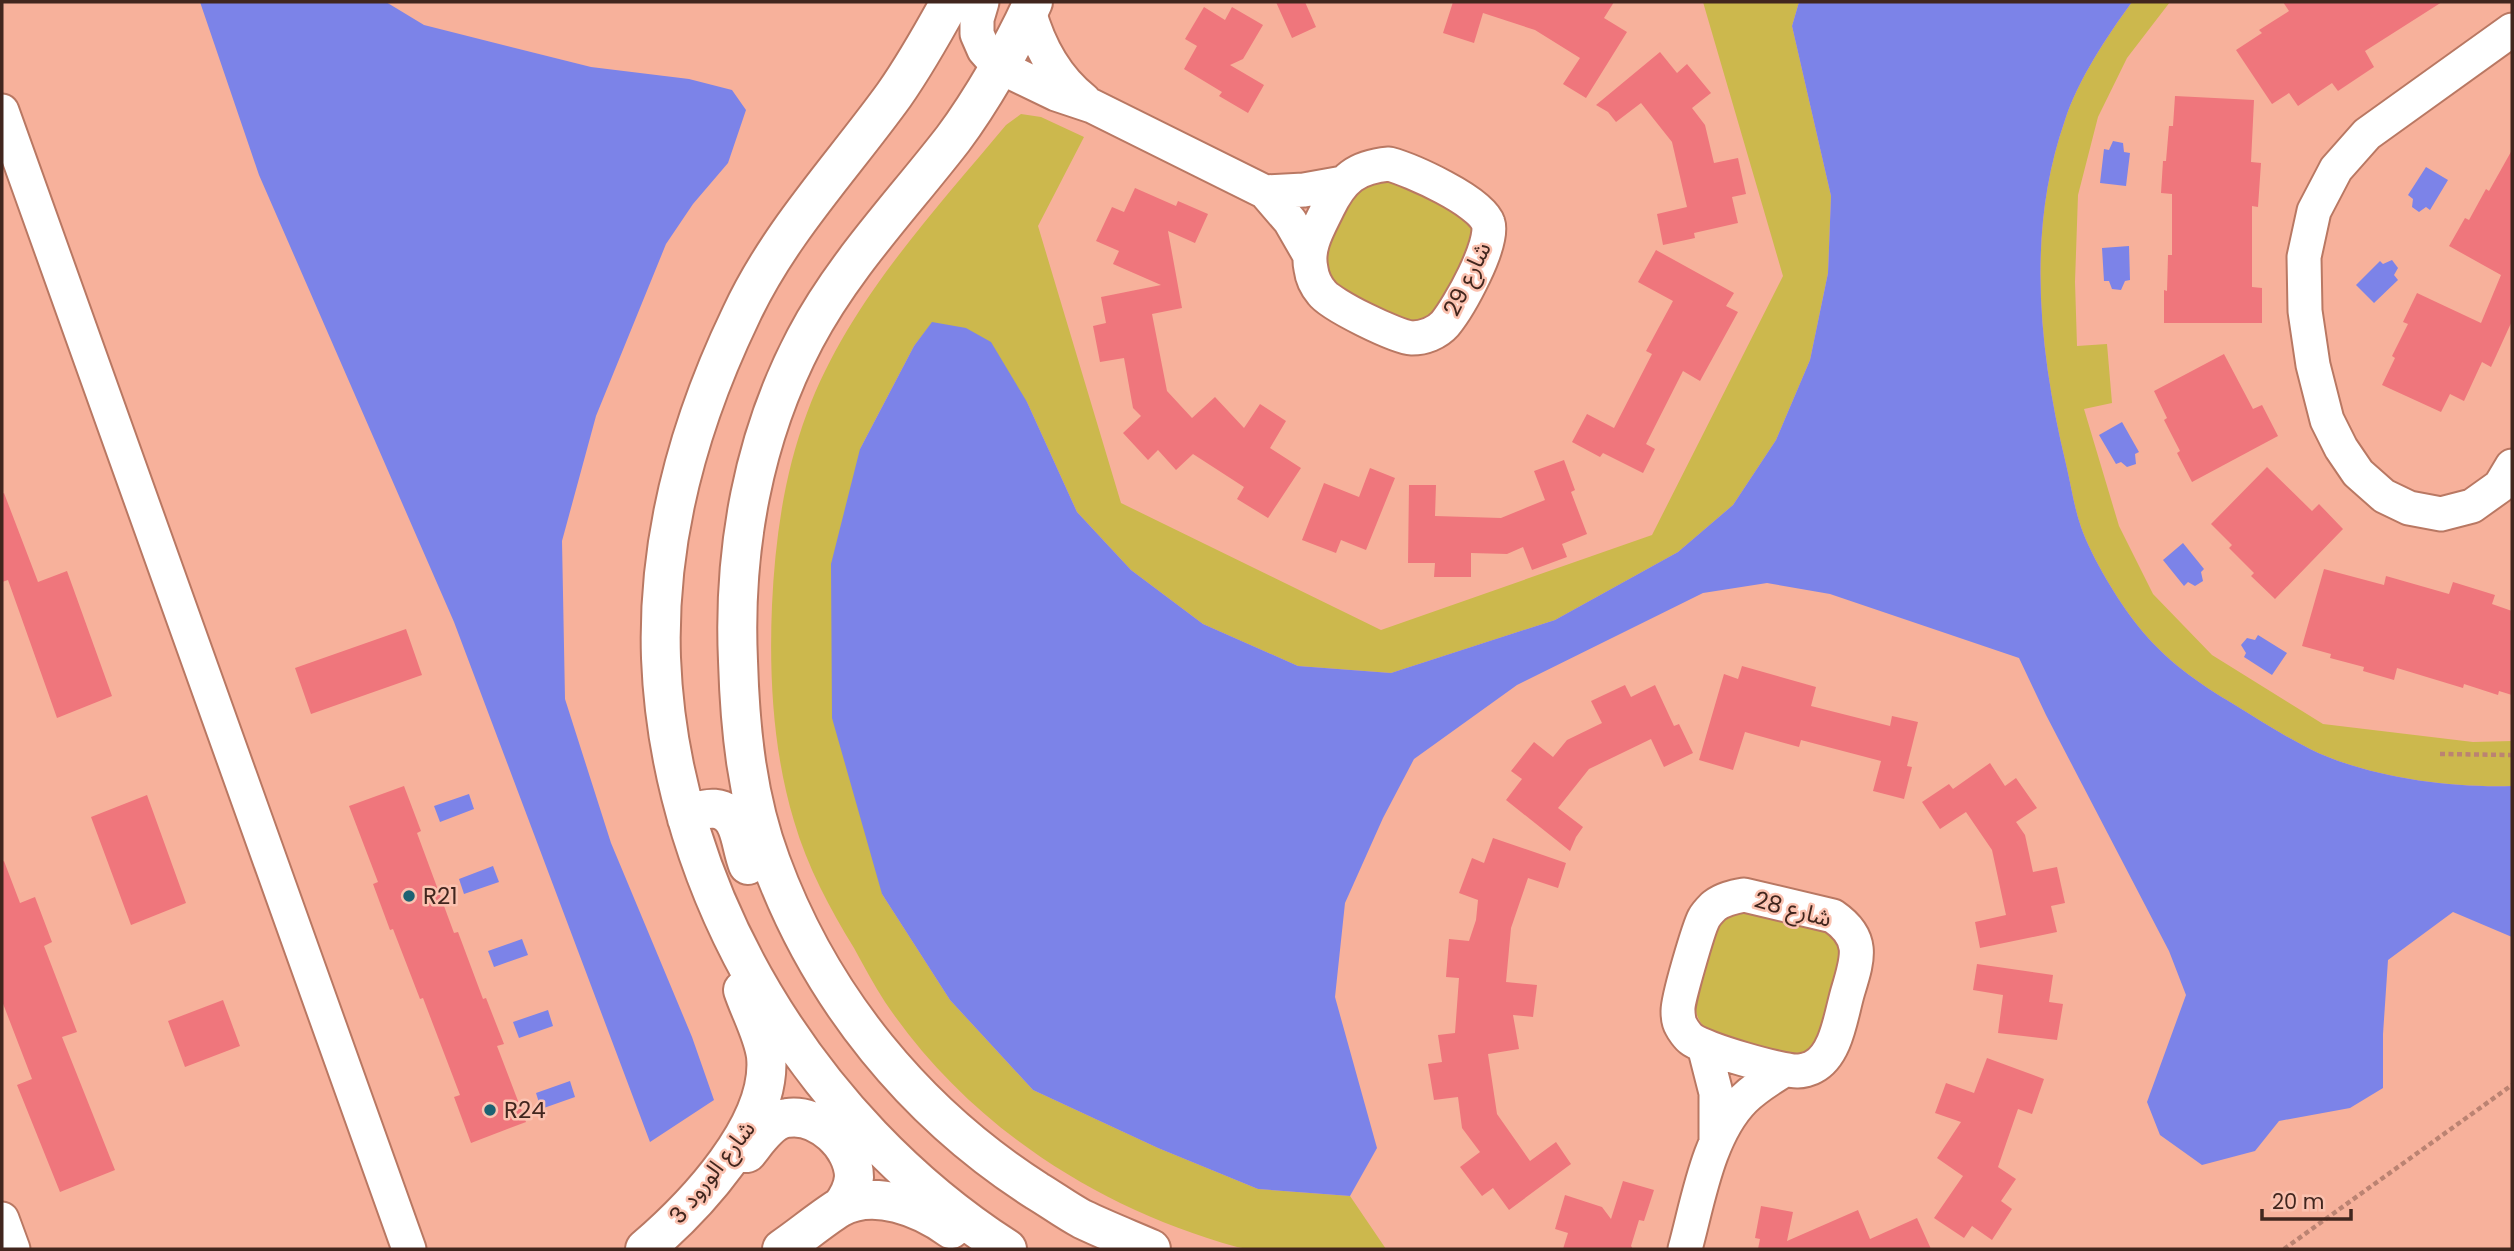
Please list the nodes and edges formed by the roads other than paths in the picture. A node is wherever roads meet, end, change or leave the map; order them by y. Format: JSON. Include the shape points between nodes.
{"nodes":[{"id":1,"x":950,"y":2,"type":"edge"},
{"id":2,"x":982,"y":2,"type":"edge"},
{"id":3,"x":1031,"y":6,"type":"edge"},
{"id":4,"x":2512,"y":30,"type":"edge"},
{"id":5,"x":998,"y":66,"type":"junction"},
{"id":6,"x":1092,"y":106,"type":"junction"},
{"id":7,"x":2,"y":111,"type":"edge"},
{"id":8,"x":1343,"y":183,"type":"junction"},
{"id":9,"x":1265,"y":192,"type":"junction"},
{"id":10,"x":1309,"y":254,"type":"junction"},
{"id":11,"x":2512,"y":466,"type":"edge"},
{"id":12,"x":687,"y":818,"type":"junction"},
{"id":13,"x":727,"y":924,"type":"junction"},
{"id":14,"x":797,"y":926,"type":"junction"},
{"id":15,"x":1704,"y":1046,"type":"junction"},
{"id":16,"x":1784,"y":1070,"type":"junction"},
{"id":17,"x":1716,"y":1141,"type":"junction"},
{"id":18,"x":830,"y":1215,"type":"junction"},
{"id":19,"x":2,"y":1219,"type":"edge"},
{"id":20,"x":666,"y":1236,"type":"edge"},
{"id":21,"x":13,"y":1249,"type":"edge"},
{"id":22,"x":410,"y":1249,"type":"edge"},
{"id":23,"x":645,"y":1249,"type":"edge"},
{"id":24,"x":782,"y":1249,"type":"edge"},
{"id":25,"x":950,"y":1249,"type":"edge"},
{"id":26,"x":976,"y":1249,"type":"edge"},
{"id":27,"x":1007,"y":1249,"type":"edge"},
{"id":28,"x":1151,"y":1249,"type":"edge"},
{"id":29,"x":1685,"y":1249,"type":"edge"}],
"edges":[{"from":1,"to":12,"type":"street","via":[[894,94],[788,233],[742,311],[706,395],[680,482],[665,568],[661,656],[668,743]]},
{"from":2,"to":5,"type":"street","name":"شارع 29","via":[[977,34]]},
{"from":3,"to":5,"type":"street"},
{"from":3,"to":6,"type":"street","name":"شارع 29","via":[[1035,33],[1058,74]]},
{"from":4,"to":11,"type":"street","via":[[2367,134],[2336,169],[2319,201],[2304,257],[2313,365],[2327,420],[2358,473],[2384,496],[2409,508],[2441,514],[2472,506],[2500,486]]},
{"from":5,"to":6,"type":"street","name":"شارع 29"},
{"from":5,"to":14,"type":"street","via":[[954,137],[844,274],[804,340],[774,410],[751,483],[737,576],[740,719],[751,790],[770,859]]},
{"from":6,"to":9,"type":"street","name":"شارع 29"},
{"from":7,"to":22,"type":"street"},
{"from":8,"to":9,"type":"street","name":"شارع 29"},
{"from":8,"to":10,"type":"street"},
{"from":8,"to":10,"type":"street","name":"شارع 29","via":[[1372,166],[1406,169],[1480,209],[1490,237],[1485,252],[1442,328],[1411,338],[1332,303],[1315,282]]},
{"from":9,"to":10,"type":"street","name":"شارع 29","via":[[1290,221]]},
{"from":12,"to":13,"type":"street"},
{"from":12,"to":14,"type":"street","via":[[708,807],[730,816],[764,893]]},
{"from":13,"to":20,"type":"street","name":"شارع الورود 3","via":[[737,973],[766,1055],[765,1084],[757,1114],[742,1141]]},
{"from":13,"to":27,"type":"street","via":[[773,1011],[831,1091],[898,1164]]},
{"from":14,"to":28,"type":"street","via":[[844,1006],[884,1059],[940,1117],[1001,1168],[1080,1218]]},
{"from":15,"to":16,"type":"street","name":"شارع 28"},
{"from":15,"to":16,"type":"street","name":"شارع 28","via":[[1690,1039],[1678,1011],[1703,919],[1713,906],[1744,895],[1833,916],[1854,937],[1857,952],[1833,1042],[1815,1066],[1799,1072]]},
{"from":15,"to":17,"type":"street","name":"شارع 28","via":[[1716,1093]]},
{"from":16,"to":17,"type":"street","name":"شارع 28","via":[[1743,1099]]},
{"from":17,"to":29,"type":"street","name":"شارع 28"},
{"from":18,"to":20,"type":"street","via":[[850,1194],[854,1178],[845,1148],[820,1125],[786,1118],[771,1125]]},
{"from":18,"to":24,"type":"street"},
{"from":18,"to":25,"type":"street","via":[[916,1230]]},
{"from":18,"to":26,"type":"street","via":[[868,1201],[892,1202],[937,1220]]},
{"from":19,"to":21,"type":"street"},
{"from":20,"to":23,"type":"street","name":"شارع الورود 3"}]}
